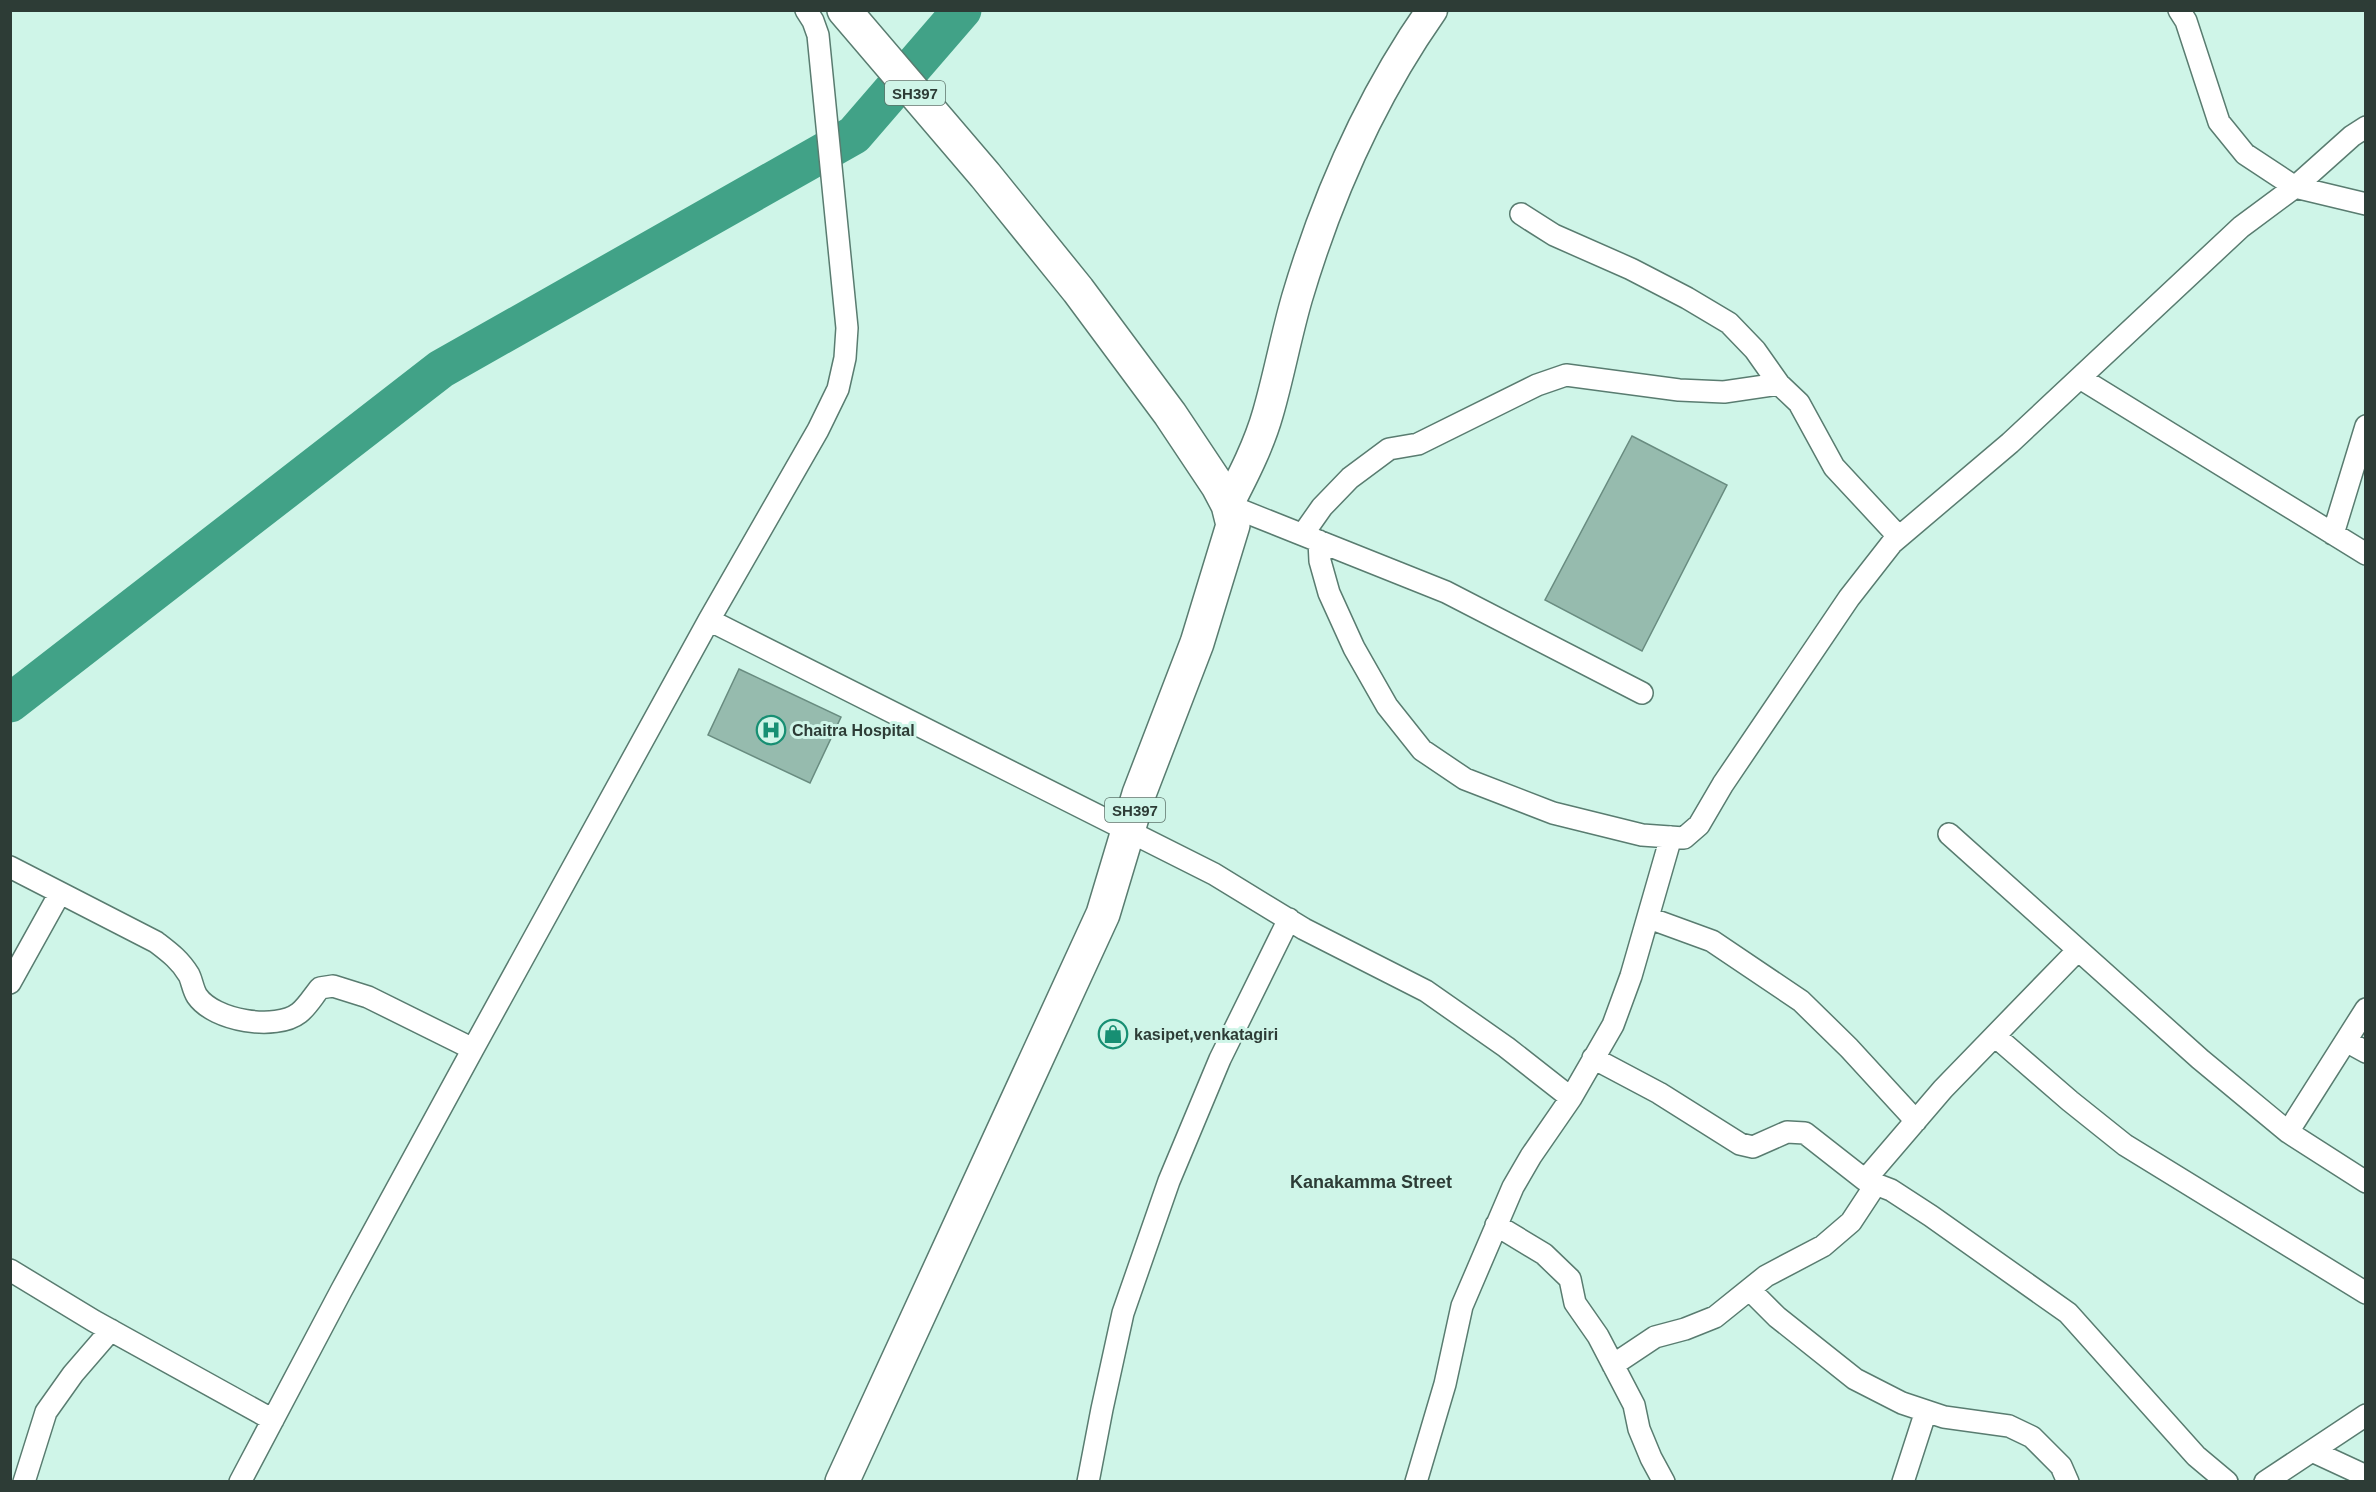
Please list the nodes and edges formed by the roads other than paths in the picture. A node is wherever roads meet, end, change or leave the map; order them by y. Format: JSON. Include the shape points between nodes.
{"nodes":[{"id":1,"x":806,"y":10,"type":"edge"},
{"id":2,"x":844,"y":10,"type":"edge"},
{"id":3,"x":1432,"y":10,"type":"edge"},
{"id":4,"x":2179,"y":10,"type":"edge"},
{"id":5,"x":2366,"y":127,"type":"edge"},
{"id":6,"x":2295,"y":187,"type":"junction"},
{"id":7,"x":2366,"y":204,"type":"edge"},
{"id":8,"x":1521,"y":214,"type":"dead end"},
{"id":9,"x":2080,"y":378,"type":"junction"},
{"id":10,"x":1779,"y":384,"type":"junction"},
{"id":11,"x":2366,"y":426,"type":"edge"},
{"id":12,"x":1228,"y":505,"type":"junction"},
{"id":13,"x":2333,"y":534,"type":"junction"},
{"id":14,"x":1311,"y":537,"type":"junction"},
{"id":15,"x":1899,"y":537,"type":"junction"},
{"id":16,"x":2366,"y":554,"type":"edge"},
{"id":17,"x":709,"y":620,"type":"junction"},
{"id":18,"x":1642,"y":693,"type":"dead end"},
{"id":19,"x":1129,"y":831,"type":"junction"},
{"id":20,"x":1949,"y":834,"type":"dead end"},
{"id":21,"x":1671,"y":837,"type":"junction"},
{"id":22,"x":10,"y":867,"type":"edge"},
{"id":23,"x":60,"y":893,"type":"junction"},
{"id":24,"x":1651,"y":909,"type":"junction"},
{"id":25,"x":1289,"y":919,"type":"junction"},
{"id":26,"x":2077,"y":951,"type":"junction"},
{"id":27,"x":10,"y":983,"type":"edge"},
{"id":28,"x":2366,"y":1010,"type":"edge"},
{"id":29,"x":1995,"y":1036,"type":"junction"},
{"id":30,"x":2346,"y":1041,"type":"junction"},
{"id":31,"x":473,"y":1049,"type":"junction"},
{"id":32,"x":2366,"y":1052,"type":"edge"},
{"id":33,"x":1593,"y":1058,"type":"junction"},
{"id":34,"x":1570,"y":1098,"type":"junction"},
{"id":35,"x":1916,"y":1121,"type":"junction"},
{"id":36,"x":2288,"y":1132,"type":"junction"},
{"id":37,"x":1871,"y":1182,"type":"junction"},
{"id":38,"x":2366,"y":1182,"type":"edge"},
{"id":39,"x":1496,"y":1225,"type":"junction"},
{"id":40,"x":10,"y":1270,"type":"edge"},
{"id":41,"x":1750,"y":1290,"type":"junction"},
{"id":42,"x":2366,"y":1293,"type":"edge"},
{"id":43,"x":111,"y":1330,"type":"junction"},
{"id":44,"x":1613,"y":1365,"type":"junction"},
{"id":45,"x":1926,"y":1411,"type":"junction"},
{"id":46,"x":2366,"y":1414,"type":"edge"},
{"id":47,"x":273,"y":1420,"type":"junction"},
{"id":48,"x":2312,"y":1451,"type":"junction"},
{"id":49,"x":20,"y":1476,"type":"edge"},
{"id":50,"x":2366,"y":1476,"type":"edge"},
{"id":51,"x":240,"y":1482,"type":"edge"},
{"id":52,"x":843,"y":1482,"type":"edge"},
{"id":53,"x":1088,"y":1482,"type":"edge"},
{"id":54,"x":1416,"y":1482,"type":"edge"},
{"id":55,"x":1664,"y":1482,"type":"edge"},
{"id":56,"x":1903,"y":1482,"type":"edge"},
{"id":57,"x":2068,"y":1482,"type":"edge"},
{"id":58,"x":2227,"y":1482,"type":"edge"},
{"id":59,"x":2265,"y":1482,"type":"edge"}],
"edges":[{"from":1,"to":17,"type":"street","via":[[818,35],[847,328],[846,358],[818,430]]},
{"from":2,"to":12,"type":"main road","number":"SH397","via":[[985,174],[1131,360]]},
{"from":3,"to":12,"type":"main road","via":[[1382,91],[1346,162],[1297,298],[1268,415]]},
{"from":4,"to":6,"type":"street","via":[[2219,122],[2245,154]]},
{"from":5,"to":6,"type":"street"},
{"from":6,"to":7,"type":"street"},
{"from":6,"to":9,"type":"street","via":[[2241,227]]},
{"from":8,"to":10,"type":"street","via":[[1554,235],[1631,269],[1729,323]]},
{"from":9,"to":13,"type":"street"},
{"from":9,"to":15,"type":"street"},
{"from":10,"to":14,"type":"street","via":[[1724,392],[1566,375],[1537,385],[1418,444],[1389,449],[1350,478],[1322,507]]},
{"from":10,"to":15,"type":"street","via":[[1799,403],[1834,467]]},
{"from":11,"to":13,"type":"street"},
{"from":12,"to":14,"type":"street"},
{"from":12,"to":19,"type":"main road","number":"SH397","via":[[1233,525],[1224,556]]},
{"from":13,"to":16,"type":"street"},
{"from":14,"to":18,"type":"street","via":[[1446,592]]},
{"from":14,"to":21,"type":"street","via":[[1329,592],[1354,648],[1387,706],[1422,750],[1465,778],[1553,813],[1642,835]]},
{"from":15,"to":21,"type":"street","via":[[1849,598],[1699,825],[1684,838]]},
{"from":17,"to":19,"type":"street"},
{"from":17,"to":31,"type":"street"},
{"from":19,"to":25,"type":"street","via":[[1214,874]]},
{"from":19,"to":52,"type":"main road","number":"SH397","via":[[1103,914]]},
{"from":20,"to":26,"type":"street"},
{"from":21,"to":24,"type":"street"},
{"from":22,"to":23,"type":"street"},
{"from":23,"to":27,"type":"street"},
{"from":23,"to":31,"type":"street","via":[[156,942],[177,958],[190,976],[197,997],[217,1012],[249,1022],[280,1022],[300,1013],[320,988],[333,986],[368,997]]},
{"from":24,"to":33,"type":"street","via":[[1613,1025]]},
{"from":24,"to":35,"type":"street","via":[[1712,942],[1802,1001]]},
{"from":25,"to":34,"type":"street","via":[[1426,991]]},
{"from":25,"to":53,"type":"street","via":[[1220,1059],[1169,1181],[1124,1313]]},
{"from":26,"to":29,"type":"street"},
{"from":26,"to":36,"type":"street"},
{"from":28,"to":30,"type":"street"},
{"from":29,"to":35,"type":"street"},
{"from":29,"to":42,"type":"street","via":[[2125,1145]]},
{"from":30,"to":32,"type":"street"},
{"from":30,"to":36,"type":"street"},
{"from":31,"to":47,"type":"street"},
{"from":33,"to":34,"type":"street"},
{"from":33,"to":37,"type":"street","via":[[1659,1093],[1740,1144],[1753,1147],[1787,1132],[1805,1132]]},
{"from":34,"to":39,"type":"street","via":[[1531,1156]]},
{"from":35,"to":37,"type":"street"},
{"from":36,"to":38,"type":"street"},
{"from":37,"to":41,"type":"street","via":[[1851,1222],[1823,1246],[1766,1276]]},
{"from":37,"to":58,"type":"street","via":[[1892,1190],[2068,1313],[2196,1456]]},
{"from":39,"to":44,"type":"street","via":[[1544,1254],[1570,1280],[1575,1303]]},
{"from":39,"to":54,"type":"street","via":[[1462,1306],[1445,1384]]},
{"from":40,"to":43,"type":"street"},
{"from":41,"to":44,"type":"street","via":[[1714,1317],[1656,1337]]},
{"from":41,"to":45,"type":"street","via":[[1777,1317],[1855,1379]]},
{"from":43,"to":47,"type":"street"},
{"from":43,"to":49,"type":"street","via":[[46,1412]]},
{"from":44,"to":55,"type":"street","via":[[1634,1405],[1639,1429]]},
{"from":45,"to":56,"type":"street"},
{"from":45,"to":57,"type":"street","via":[[2009,1426],[2032,1437],[2061,1466]]},
{"from":46,"to":48,"type":"street"},
{"from":47,"to":51,"type":"street"},
{"from":48,"to":50,"type":"street"},
{"from":48,"to":59,"type":"street"}]}
